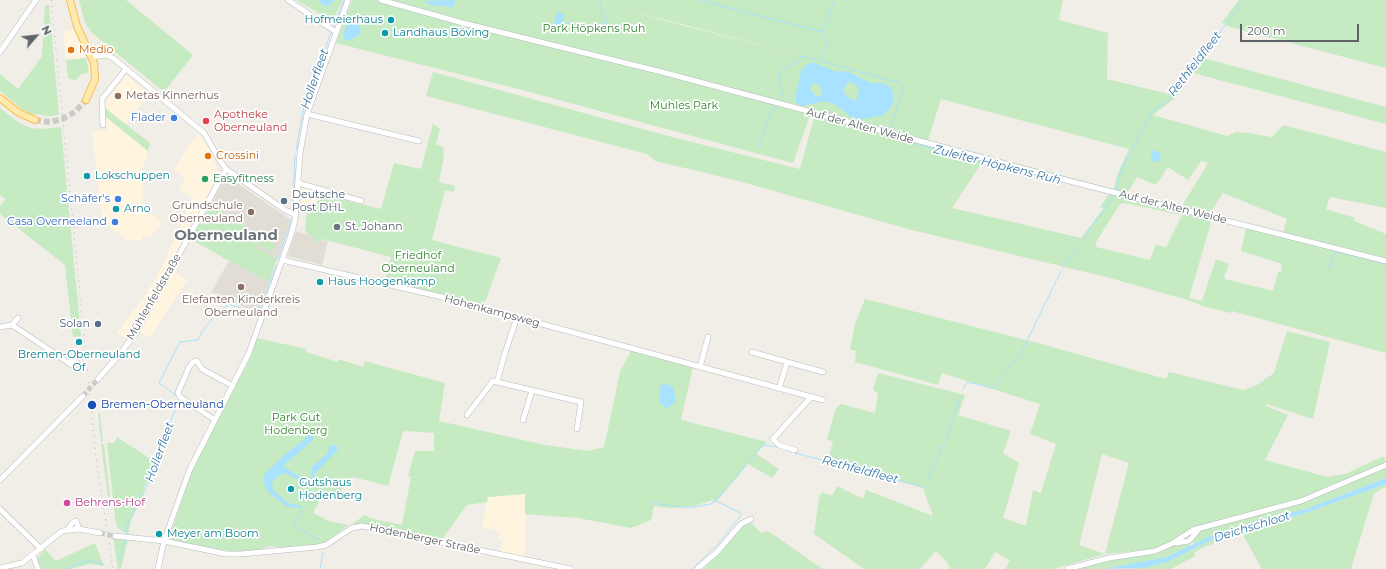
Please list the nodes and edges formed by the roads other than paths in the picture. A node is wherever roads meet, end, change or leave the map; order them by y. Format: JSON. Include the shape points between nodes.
{"nodes":[{"id":1,"x":36,"y":0,"type":"edge"},
{"id":2,"x":70,"y":0,"type":"edge"},
{"id":3,"x":288,"y":0,"type":"edge"},
{"id":4,"x":348,"y":0,"type":"edge"},
{"id":5,"x":381,"y":0,"type":"edge"},
{"id":6,"x":336,"y":32,"type":"junction"},
{"id":7,"x":0,"y":52,"type":"edge"},
{"id":8,"x":92,"y":57,"type":"junction"},
{"id":9,"x":126,"y":69,"type":"junction"},
{"id":10,"x":0,"y":98,"type":"edge"},
{"id":11,"x":86,"y":100,"type":"tunnel mouth"},
{"id":12,"x":307,"y":114,"type":"junction"},
{"id":13,"x":35,"y":120,"type":"tunnel mouth"},
{"id":14,"x":102,"y":125,"type":"dead end"},
{"id":15,"x":419,"y":141,"type":"dead end"},
{"id":16,"x":226,"y":168,"type":"junction"},
{"id":17,"x":298,"y":182,"type":"junction"},
{"id":18,"x":361,"y":201,"type":"dead end"},
{"id":19,"x":296,"y":215,"type":"junction"},
{"id":20,"x":282,"y":260,"type":"junction"},
{"id":21,"x":1386,"y":262,"type":"edge"},
{"id":22,"x":517,"y":317,"type":"junction"},
{"id":23,"x":18,"y":318,"type":"dead end"},
{"id":24,"x":12,"y":325,"type":"junction"},
{"id":25,"x":0,"y":327,"type":"edge"},
{"id":26,"x":708,"y":337,"type":"dead end"},
{"id":27,"x":752,"y":352,"type":"dead end"},
{"id":28,"x":70,"y":362,"type":"dead end"},
{"id":29,"x":787,"y":362,"type":"junction"},
{"id":30,"x":700,"y":367,"type":"junction"},
{"id":31,"x":823,"y":372,"type":"dead end"},
{"id":32,"x":98,"y":379,"type":"tunnel mouth"},
{"id":33,"x":498,"y":382,"type":"junction"},
{"id":34,"x":233,"y":386,"type":"junction"},
{"id":35,"x":779,"y":389,"type":"junction"},
{"id":36,"x":532,"y":391,"type":"junction"},
{"id":37,"x":83,"y":396,"type":"tunnel mouth"},
{"id":38,"x":811,"y":397,"type":"junction"},
{"id":39,"x":823,"y":400,"type":"dead end"},
{"id":40,"x":467,"y":415,"type":"dead end"},
{"id":41,"x":215,"y":420,"type":"junction"},
{"id":42,"x":523,"y":420,"type":"dead end"},
{"id":43,"x":577,"y":429,"type":"dead end"},
{"id":44,"x":795,"y":450,"type":"dead end"},
{"id":45,"x":1386,"y":465,"type":"edge"},
{"id":46,"x":0,"y":480,"type":"edge"},
{"id":47,"x":0,"y":509,"type":"edge"},
{"id":48,"x":751,"y":519,"type":"dead end"},
{"id":49,"x":1201,"y":528,"type":"junction"},
{"id":50,"x":100,"y":533,"type":"tunnel mouth"},
{"id":51,"x":115,"y":536,"type":"tunnel mouth"},
{"id":52,"x":164,"y":542,"type":"junction"},
{"id":53,"x":1171,"y":544,"type":"junction"},
{"id":54,"x":41,"y":549,"type":"junction"},
{"id":55,"x":33,"y":555,"type":"junction"},
{"id":56,"x":0,"y":568,"type":"edge"},
{"id":57,"x":38,"y":569,"type":"edge"},
{"id":58,"x":158,"y":569,"type":"edge"},
{"id":59,"x":571,"y":569,"type":"edge"},
{"id":60,"x":697,"y":569,"type":"edge"},
{"id":61,"x":1067,"y":569,"type":"edge"}],
"edges":[{"from":1,"to":7,"type":"street"},
{"from":2,"to":8,"type":"main road","via":[[77,26]]},
{"from":3,"to":6,"type":"street"},
{"from":4,"to":6,"type":"street"},
{"from":5,"to":21,"type":"street","name":"Auf der Alten Weide"},
{"from":6,"to":12,"type":"street"},
{"from":8,"to":9,"type":"street","via":[[106,55]]},
{"from":8,"to":11,"type":"main road","via":[[94,79]]},
{"from":9,"to":14,"type":"street","via":[[102,99]]},
{"from":9,"to":16,"type":"street","via":[[204,133]]},
{"from":10,"to":13,"type":"main road","via":[[19,113]]},
{"from":12,"to":15,"type":"street"},
{"from":12,"to":17,"type":"street"},
{"from":16,"to":19,"type":"street"},
{"from":16,"to":32,"type":"street","name":"Mühlenfeldstraße","via":[[137,331]]},
{"from":17,"to":18,"type":"street"},
{"from":17,"to":19,"type":"street"},
{"from":19,"to":20,"type":"street"},
{"from":20,"to":22,"type":"street","name":"Hohenkampsweg"},
{"from":20,"to":34,"type":"street","via":[[249,353]]},
{"from":22,"to":30,"type":"street","name":"Hohenkampsweg"},
{"from":22,"to":33,"type":"street"},
{"from":23,"to":24,"type":"street"},
{"from":24,"to":25,"type":"street"},
{"from":24,"to":28,"type":"street","via":[[61,359]]},
{"from":26,"to":30,"type":"street"},
{"from":27,"to":29,"type":"street"},
{"from":29,"to":31,"type":"street"},
{"from":29,"to":35,"type":"street"},
{"from":30,"to":35,"type":"street","name":"Hohenkampsweg"},
{"from":33,"to":36,"type":"street"},
{"from":33,"to":40,"type":"street","via":[[493,381]]},
{"from":34,"to":41,"type":"street"},
{"from":34,"to":41,"type":"street","via":[[202,369],[197,361],[189,367],[178,393],[180,397]]},
{"from":35,"to":38,"type":"street","name":"Hohenkampsweg"},
{"from":36,"to":42,"type":"street"},
{"from":36,"to":43,"type":"street","via":[[581,402]]},
{"from":37,"to":46,"type":"street"},
{"from":38,"to":39,"type":"street","name":"Hohenkampsweg"},
{"from":38,"to":44,"type":"street","via":[[773,439],[779,445]]},
{"from":41,"to":52,"type":"street","via":[[190,469]]},
{"from":45,"to":49,"type":"street","via":[[1301,501]]},
{"from":47,"to":54,"type":"street"},
{"from":48,"to":60,"type":"street","via":[[741,524],[717,552]]},
{"from":49,"to":53,"type":"street","via":[[1186,533]]},
{"from":49,"to":53,"type":"street","via":[[1189,541]]},
{"from":50,"to":54,"type":"street","via":[[67,530],[54,537]]},
{"from":51,"to":52,"type":"street","name":"Hodenberger Straße"},
{"from":52,"to":58,"type":"street"},
{"from":52,"to":59,"type":"street","name":"Hodenberger Straße","via":[[226,554],[241,554],[326,545],[352,528],[362,526]]},
{"from":53,"to":61,"type":"street","via":[[1155,551],[1109,558]]},
{"from":54,"to":55,"type":"street"},
{"from":55,"to":56,"type":"street","via":[[22,563]]},
{"from":55,"to":57,"type":"street"}]}
